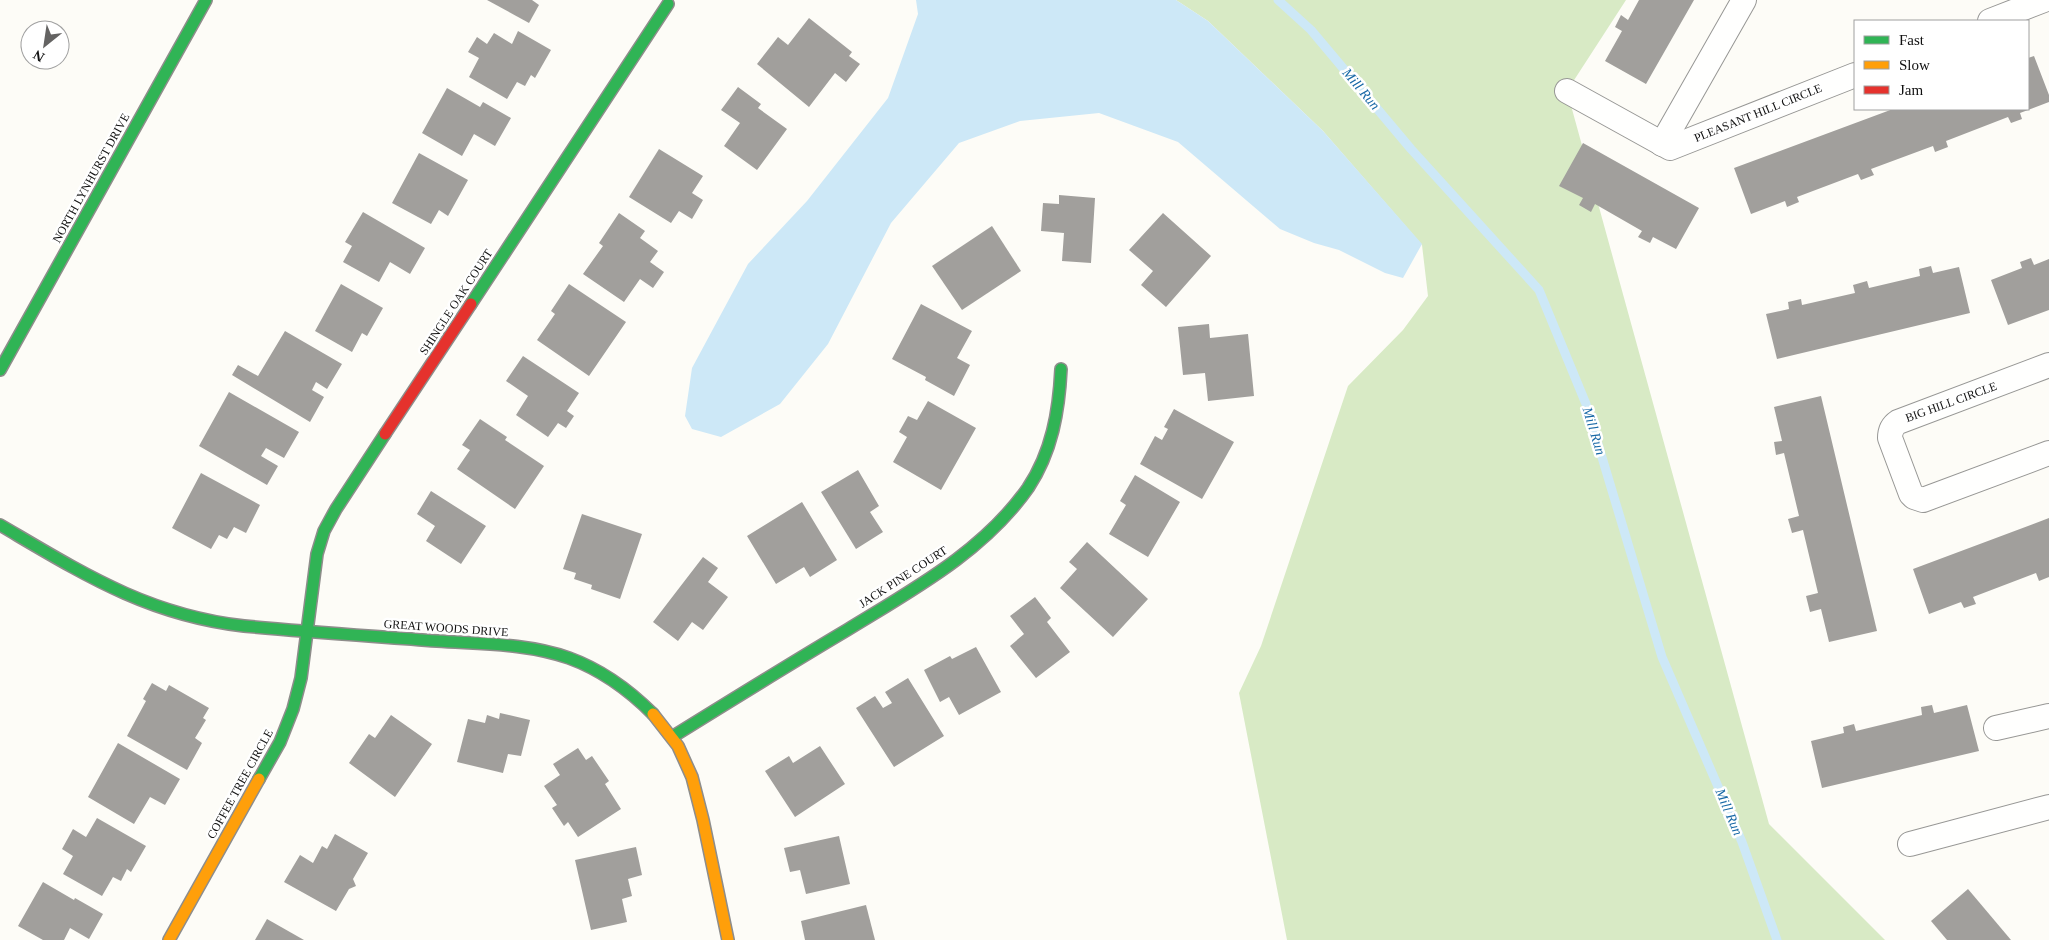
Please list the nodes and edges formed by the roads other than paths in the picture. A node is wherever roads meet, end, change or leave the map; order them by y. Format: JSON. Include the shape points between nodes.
{"nodes":[{"id":1,"x":206,"y":0,"type":"edge"},
{"id":2,"x":1744,"y":0,"type":"edge"},
{"id":3,"x":2044,"y":0,"type":"edge"},
{"id":4,"x":668,"y":4,"type":"dead end"},
{"id":5,"x":1993,"y":20,"type":"edge"},
{"id":6,"x":1854,"y":75,"type":"edge"},
{"id":7,"x":1567,"y":91,"type":"dead end"},
{"id":8,"x":1662,"y":144,"type":"junction"},
{"id":9,"x":2049,"y":365,"type":"edge"},
{"id":10,"x":1061,"y":369,"type":"dead end"},
{"id":11,"x":0,"y":370,"type":"edge"},
{"id":12,"x":2049,"y":453,"type":"edge"},
{"id":13,"x":0,"y":525,"type":"edge"},
{"id":14,"x":307,"y":632,"type":"junction"},
{"id":15,"x":2049,"y":716,"type":"edge"},
{"id":16,"x":1996,"y":728,"type":"dead end"},
{"id":17,"x":672,"y":737,"type":"junction"},
{"id":18,"x":2049,"y":807,"type":"edge"},
{"id":19,"x":1910,"y":844,"type":"dead end"},
{"id":20,"x":170,"y":940,"type":"edge"},
{"id":21,"x":728,"y":940,"type":"edge"}],
"edges":[{"from":1,"to":11,"type":"street","name":"NORTH LYNHURST DRIVE"},
{"from":2,"to":8,"type":"street"},
{"from":3,"to":5,"type":"street"},
{"from":4,"to":14,"type":"street","name":"SHINGLE OAK COURT","via":[[332,516],[317,554]]},
{"from":6,"to":8,"type":"street","name":"PLEASANT HILL CIRCLE","via":[[1670,148]]},
{"from":7,"to":8,"type":"street"},
{"from":9,"to":12,"type":"street","name":"BIG HILL CIRCLE","via":[[1898,422],[1890,433],[1911,494],[1923,500]]},
{"from":10,"to":17,"type":"street","name":"JACK PINE COURT","via":[[1057,418],[1047,450],[1027,491],[998,525],[936,574]]},
{"from":13,"to":14,"type":"street","name":"GREAT WOODS DRIVE","via":[[96,580],[167,611],[204,620]]},
{"from":14,"to":17,"type":"street","name":"GREAT WOODS DRIVE","via":[[499,645],[553,653],[582,663],[612,679],[649,710]]},
{"from":14,"to":20,"type":"street","name":"COFFEE TREE CIRCLE","via":[[301,678],[280,742]]},
{"from":15,"to":16,"type":"street"},
{"from":17,"to":21,"type":"street","name":"GREAT WOODS DRIVE","via":[[686,761],[700,809]]},
{"from":18,"to":19,"type":"street"}]}
